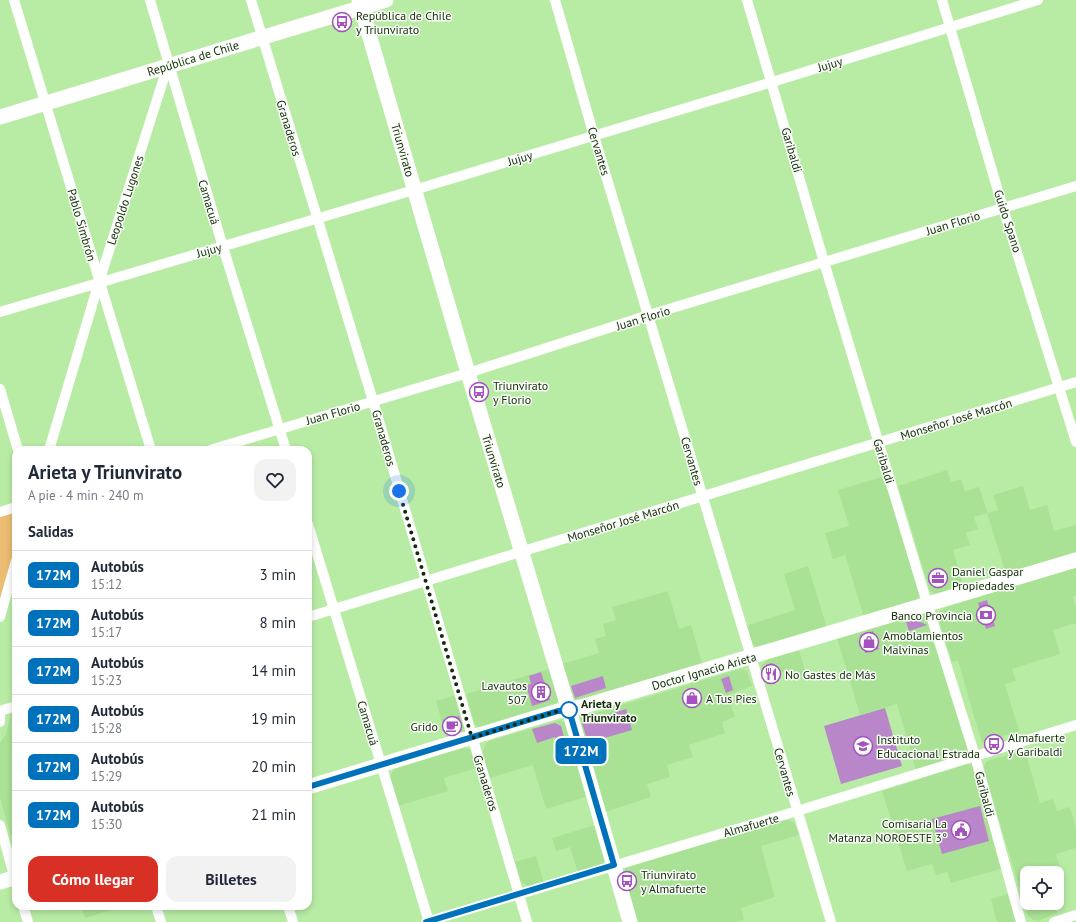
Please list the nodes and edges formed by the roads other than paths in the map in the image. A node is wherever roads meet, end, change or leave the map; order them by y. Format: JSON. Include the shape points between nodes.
{"nodes":[{"id":1,"x":14,"y":0,"type":"edge"},
{"id":2,"x":150,"y":0,"type":"edge"},
{"id":3,"x":251,"y":0,"type":"edge"},
{"id":4,"x":386,"y":0,"type":"edge"},
{"id":5,"x":555,"y":0,"type":"edge"},
{"id":6,"x":747,"y":0,"type":"edge"},
{"id":7,"x":942,"y":0,"type":"edge"},
{"id":8,"x":1038,"y":0,"type":"edge"},
{"id":9,"x":360,"y":4,"type":"edge"},
{"id":10,"x":950,"y":27,"type":"junction"},
{"id":11,"x":262,"y":37,"type":"junction"},
{"id":12,"x":168,"y":66,"type":"junction"},
{"id":13,"x":772,"y":82,"type":"junction"},
{"id":14,"x":46,"y":103,"type":"junction"},
{"id":15,"x":0,"y":117,"type":"edge"},
{"id":16,"x":594,"y":136,"type":"junction"},
{"id":17,"x":1076,"y":186,"type":"edge"},
{"id":18,"x":414,"y":190,"type":"junction"},
{"id":19,"x":1003,"y":208,"type":"junction"},
{"id":20,"x":317,"y":218,"type":"junction"},
{"id":21,"x":223,"y":246,"type":"junction"},
{"id":22,"x":824,"y":262,"type":"junction"},
{"id":23,"x":99,"y":282,"type":"junction"},
{"id":24,"x":0,"y":312,"type":"edge"},
{"id":25,"x":649,"y":315,"type":"junction"},
{"id":26,"x":468,"y":373,"type":"junction"},
{"id":27,"x":1076,"y":382,"type":"edge"},
{"id":28,"x":1059,"y":388,"type":"junction"},
{"id":29,"x":0,"y":389,"type":"edge"},
{"id":30,"x":373,"y":401,"type":"junction"},
{"id":31,"x":280,"y":428,"type":"junction"},
{"id":32,"x":1076,"y":442,"type":"edge"},
{"id":33,"x":879,"y":443,"type":"junction"},
{"id":34,"x":17,"y":446,"type":"edge"},
{"id":35,"x":50,"y":446,"type":"edge"},
{"id":36,"x":150,"y":446,"type":"edge"},
{"id":37,"x":223,"y":446,"type":"edge"},
{"id":38,"x":285,"y":446,"type":"edge"},
{"id":39,"x":703,"y":496,"type":"junction"},
{"id":40,"x":12,"y":508,"type":"edge"},
{"id":41,"x":0,"y":512,"type":"edge"},
{"id":42,"x":312,"y":538,"type":"edge"},
{"id":43,"x":522,"y":552,"type":"junction"},
{"id":44,"x":1076,"y":560,"type":"edge"},
{"id":45,"x":12,"y":576,"type":"edge"},
{"id":46,"x":426,"y":581,"type":"junction"},
{"id":47,"x":927,"y":603,"type":"junction"},
{"id":48,"x":333,"y":609,"type":"junction"},
{"id":49,"x":312,"y":616,"type":"edge"},
{"id":50,"x":0,"y":617,"type":"edge"},
{"id":51,"x":751,"y":658,"type":"junction"},
{"id":52,"x":12,"y":707,"type":"edge"},
{"id":53,"x":569,"y":710,"type":"junction"},
{"id":54,"x":0,"y":711,"type":"edge"},
{"id":55,"x":0,"y":722,"type":"edge"},
{"id":56,"x":1076,"y":725,"type":"edge"},
{"id":57,"x":472,"y":738,"type":"junction"},
{"id":58,"x":975,"y":756,"type":"junction"},
{"id":59,"x":381,"y":765,"type":"junction"},
{"id":60,"x":312,"y":786,"type":"edge"},
{"id":61,"x":797,"y":811,"type":"junction"},
{"id":62,"x":0,"y":825,"type":"edge"},
{"id":63,"x":614,"y":865,"type":"junction"},
{"id":64,"x":12,"y":866,"type":"edge"},
{"id":65,"x":12,"y":880,"type":"edge"},
{"id":66,"x":0,"y":882,"type":"edge"},
{"id":67,"x":519,"y":894,"type":"junction"},
{"id":68,"x":24,"y":910,"type":"edge"},
{"id":69,"x":157,"y":910,"type":"edge"},
{"id":70,"x":289,"y":910,"type":"edge"},
{"id":71,"x":1076,"y":915,"type":"edge"},
{"id":72,"x":28,"y":922,"type":"edge"},
{"id":73,"x":161,"y":922,"type":"edge"},
{"id":74,"x":293,"y":922,"type":"edge"},
{"id":75,"x":428,"y":922,"type":"edge"},
{"id":76,"x":528,"y":922,"type":"edge"},
{"id":77,"x":630,"y":922,"type":"edge"},
{"id":78,"x":831,"y":922,"type":"edge"},
{"id":79,"x":1021,"y":922,"type":"edge"},
{"id":80,"x":1054,"y":922,"type":"edge"}],
"edges":[{"from":1,"to":14,"type":"street","name":"Pablo Simbrón"},
{"from":2,"to":12,"type":"street","name":"Camacuá"},
{"from":3,"to":11,"type":"street","name":"Granaderos"},
{"from":4,"to":9,"type":"street","name":"República de Chile"},
{"from":5,"to":16,"type":"street","name":"Cervantes"},
{"from":6,"to":13,"type":"street","name":"Garibaldi"},
{"from":7,"to":10,"type":"street","name":"Guido Spano"},
{"from":8,"to":10,"type":"street","name":"Jujuy"},
{"from":9,"to":11,"type":"street","name":"República de Chile"},
{"from":9,"to":18,"type":"street","name":"Triunvirato"},
{"from":10,"to":13,"type":"street","name":"Jujuy"},
{"from":10,"to":19,"type":"street","name":"Guido Spano"},
{"from":11,"to":12,"type":"street","name":"República de Chile"},
{"from":11,"to":20,"type":"street","name":"Granaderos"},
{"from":12,"to":14,"type":"street","name":"República de Chile"},
{"from":12,"to":21,"type":"street","name":"Camacuá"},
{"from":12,"to":23,"type":"street","name":"Leopoldo Lugones"},
{"from":13,"to":16,"type":"street","name":"Jujuy"},
{"from":13,"to":22,"type":"street","name":"Garibaldi"},
{"from":14,"to":15,"type":"street","name":"República de Chile"},
{"from":14,"to":23,"type":"street","name":"Pablo Simbrón"},
{"from":16,"to":18,"type":"street","name":"Jujuy"},
{"from":16,"to":25,"type":"street","name":"Cervantes"},
{"from":17,"to":19,"type":"street","name":"Juan Florio"},
{"from":18,"to":20,"type":"street","name":"Jujuy"},
{"from":18,"to":26,"type":"street","name":"Triunvirato"},
{"from":19,"to":22,"type":"street","name":"Juan Florio"},
{"from":19,"to":28,"type":"street","name":"Guido Spano"},
{"from":20,"to":21,"type":"street","name":"Jujuy"},
{"from":20,"to":30,"type":"street","name":"Granaderos"},
{"from":21,"to":23,"type":"street","name":"Jujuy"},
{"from":21,"to":31,"type":"street","name":"Camacuá"},
{"from":22,"to":25,"type":"street","name":"Juan Florio"},
{"from":22,"to":33,"type":"street","name":"Garibaldi"},
{"from":23,"to":24,"type":"street","name":"Jujuy"},
{"from":23,"to":35,"type":"street","name":"Leopoldo Lugones"},
{"from":23,"to":36,"type":"street","name":"Pablo Simbrón"},
{"from":25,"to":26,"type":"street","name":"Juan Florio"},
{"from":25,"to":39,"type":"street","name":"Cervantes"},
{"from":26,"to":30,"type":"street","name":"Juan Florio"},
{"from":26,"to":43,"type":"street","name":"Triunvirato"},
{"from":27,"to":28,"type":"street","name":"Monseñor José Marcón"},
{"from":28,"to":32,"type":"street","name":"Guido Spano"},
{"from":28,"to":33,"type":"street","name":"Monseñor José Marcón"},
{"from":29,"to":34,"type":"street"},
{"from":30,"to":31,"type":"street","name":"Juan Florio"},
{"from":30,"to":46,"type":"street","name":"Granaderos"},
{"from":31,"to":37,"type":"street","name":"Juan Florio"},
{"from":31,"to":38,"type":"street","name":"Camacuá"},
{"from":33,"to":39,"type":"street","name":"Monseñor José Marcón"},
{"from":33,"to":47,"type":"street","name":"Garibaldi"},
{"from":39,"to":43,"type":"street","name":"Monseñor José Marcón"},
{"from":39,"to":51,"type":"street","name":"Cervantes"},
{"from":40,"to":41,"type":"street"},
{"from":42,"to":48,"type":"street","name":"Camacuá"},
{"from":43,"to":46,"type":"street","name":"Monseñor José Marcón"},
{"from":43,"to":53,"type":"street","name":"Triunvirato"},
{"from":44,"to":47,"type":"street","name":"Doctor Ignacio Arieta"},
{"from":45,"to":50,"type":"street"},
{"from":46,"to":48,"type":"street","name":"Monseñor José Marcón"},
{"from":46,"to":57,"type":"street","name":"Granaderos"},
{"from":47,"to":51,"type":"street","name":"Doctor Ignacio Arieta"},
{"from":47,"to":58,"type":"street","name":"Garibaldi"},
{"from":48,"to":49,"type":"street","name":"Monseñor José Marcón"},
{"from":48,"to":59,"type":"street","name":"Camacuá"},
{"from":51,"to":53,"type":"street","name":"Doctor Ignacio Arieta"},
{"from":51,"to":61,"type":"street","name":"Cervantes"},
{"from":52,"to":54,"type":"street"},
{"from":53,"to":57,"type":"street","name":"Doctor Ignacio Arieta","via":[[558,711]]},
{"from":53,"to":63,"type":"street","name":"Triunvirato"},
{"from":54,"to":55,"type":"street"},
{"from":56,"to":58,"type":"street","name":"Almafuerte"},
{"from":57,"to":59,"type":"street","name":"Doctor Ignacio Arieta"},
{"from":57,"to":67,"type":"street","name":"Granaderos"},
{"from":58,"to":61,"type":"street","name":"Almafuerte"},
{"from":58,"to":79,"type":"street","name":"Garibaldi"},
{"from":59,"to":60,"type":"street","name":"Doctor Ignacio Arieta"},
{"from":59,"to":75,"type":"street","name":"Camacuá"},
{"from":61,"to":63,"type":"street","name":"Almafuerte"},
{"from":61,"to":78,"type":"street","name":"Cervantes"},
{"from":62,"to":64,"type":"street"},
{"from":63,"to":67,"type":"street","name":"Almafuerte"},
{"from":63,"to":77,"type":"street","name":"Triunvirato"},
{"from":65,"to":66,"type":"street"},
{"from":67,"to":75,"type":"street","name":"Almafuerte"},
{"from":67,"to":76,"type":"street","name":"Granaderos"},
{"from":68,"to":72,"type":"street"},
{"from":69,"to":73,"type":"street"},
{"from":70,"to":74,"type":"street"},
{"from":71,"to":80,"type":"street"}]}
